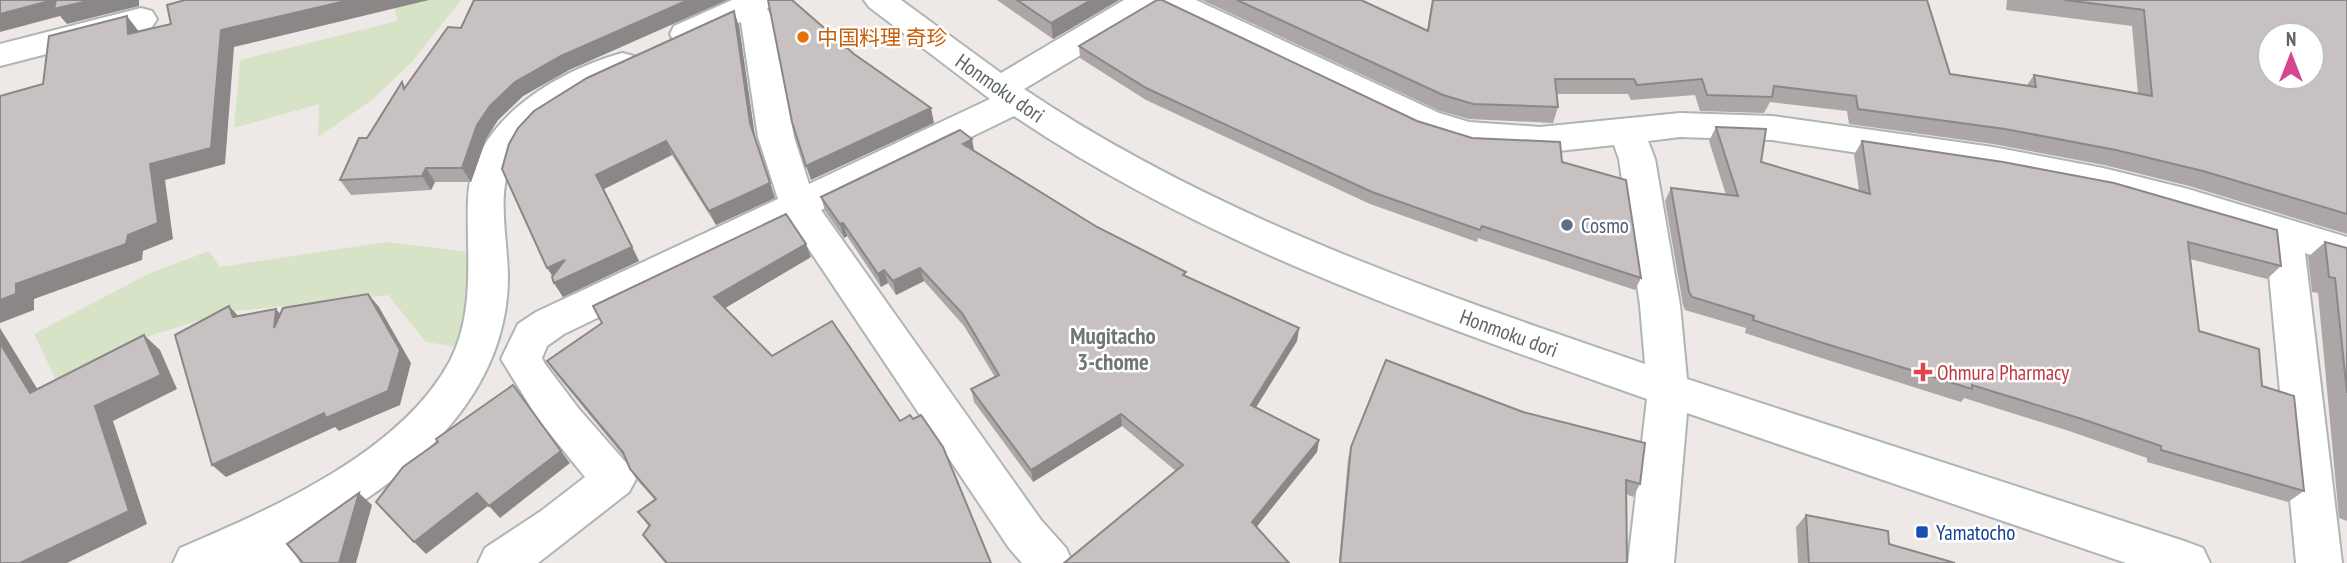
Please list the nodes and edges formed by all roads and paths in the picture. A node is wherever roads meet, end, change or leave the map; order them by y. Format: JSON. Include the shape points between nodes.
{"nodes":[{"id":1,"x":880,"y":0,"type":"edge"},
{"id":2,"x":1148,"y":0,"type":"edge"},
{"id":3,"x":1169,"y":0,"type":"edge"},
{"id":4,"x":758,"y":8,"type":"edge"},
{"id":5,"x":141,"y":19,"type":"dead end"},
{"id":6,"x":0,"y":55,"type":"edge"},
{"id":7,"x":1007,"y":95,"type":"junction"},
{"id":8,"x":1627,"y":131,"type":"junction"},
{"id":9,"x":798,"y":205,"type":"junction"},
{"id":10,"x":2284,"y":233,"type":"junction"},
{"id":11,"x":2347,"y":252,"type":"edge"},
{"id":12,"x":1668,"y":391,"type":"junction"},
{"id":13,"x":268,"y":549,"type":"edge"},
{"id":14,"x":196,"y":563,"type":"edge"},
{"id":15,"x":501,"y":563,"type":"edge"},
{"id":16,"x":1049,"y":563,"type":"edge"},
{"id":17,"x":1651,"y":563,"type":"edge"},
{"id":18,"x":2187,"y":563,"type":"edge"},
{"id":19,"x":2319,"y":563,"type":"edge"}],
"edges":[{"from":1,"to":7,"type":"street","name":"Honmoku dori"},
{"from":2,"to":7,"type":"street"},
{"from":3,"to":8,"type":"street","via":[[1427,122],[1469,135],[1540,140]]},
{"from":4,"to":9,"type":"street","via":[[776,137]]},
{"from":4,"to":13,"type":"street","via":[[562,91],[514,129],[492,170],[486,195],[490,287],[471,361],[446,401],[381,467],[312,512]]},
{"from":5,"to":6,"type":"street"},
{"from":7,"to":9,"type":"street"},
{"from":7,"to":12,"type":"street","name":"Honmoku dori","via":[[1157,184],[1325,263]]},
{"from":8,"to":10,"type":"street","via":[[1681,125],[1772,128],[1993,160],[2103,181]]},
{"from":8,"to":12,"type":"street","via":[[1637,159]]},
{"from":9,"to":15,"type":"street","via":[[532,335],[521,359],[534,383],[614,479]]},
{"from":9,"to":16,"type":"street"},
{"from":10,"to":11,"type":"street"},
{"from":10,"to":19,"type":"street"},
{"from":12,"to":17,"type":"street"},
{"from":12,"to":18,"type":"street","name":"Honmoku dori"},
{"from":13,"to":14,"type":"street"}]}
